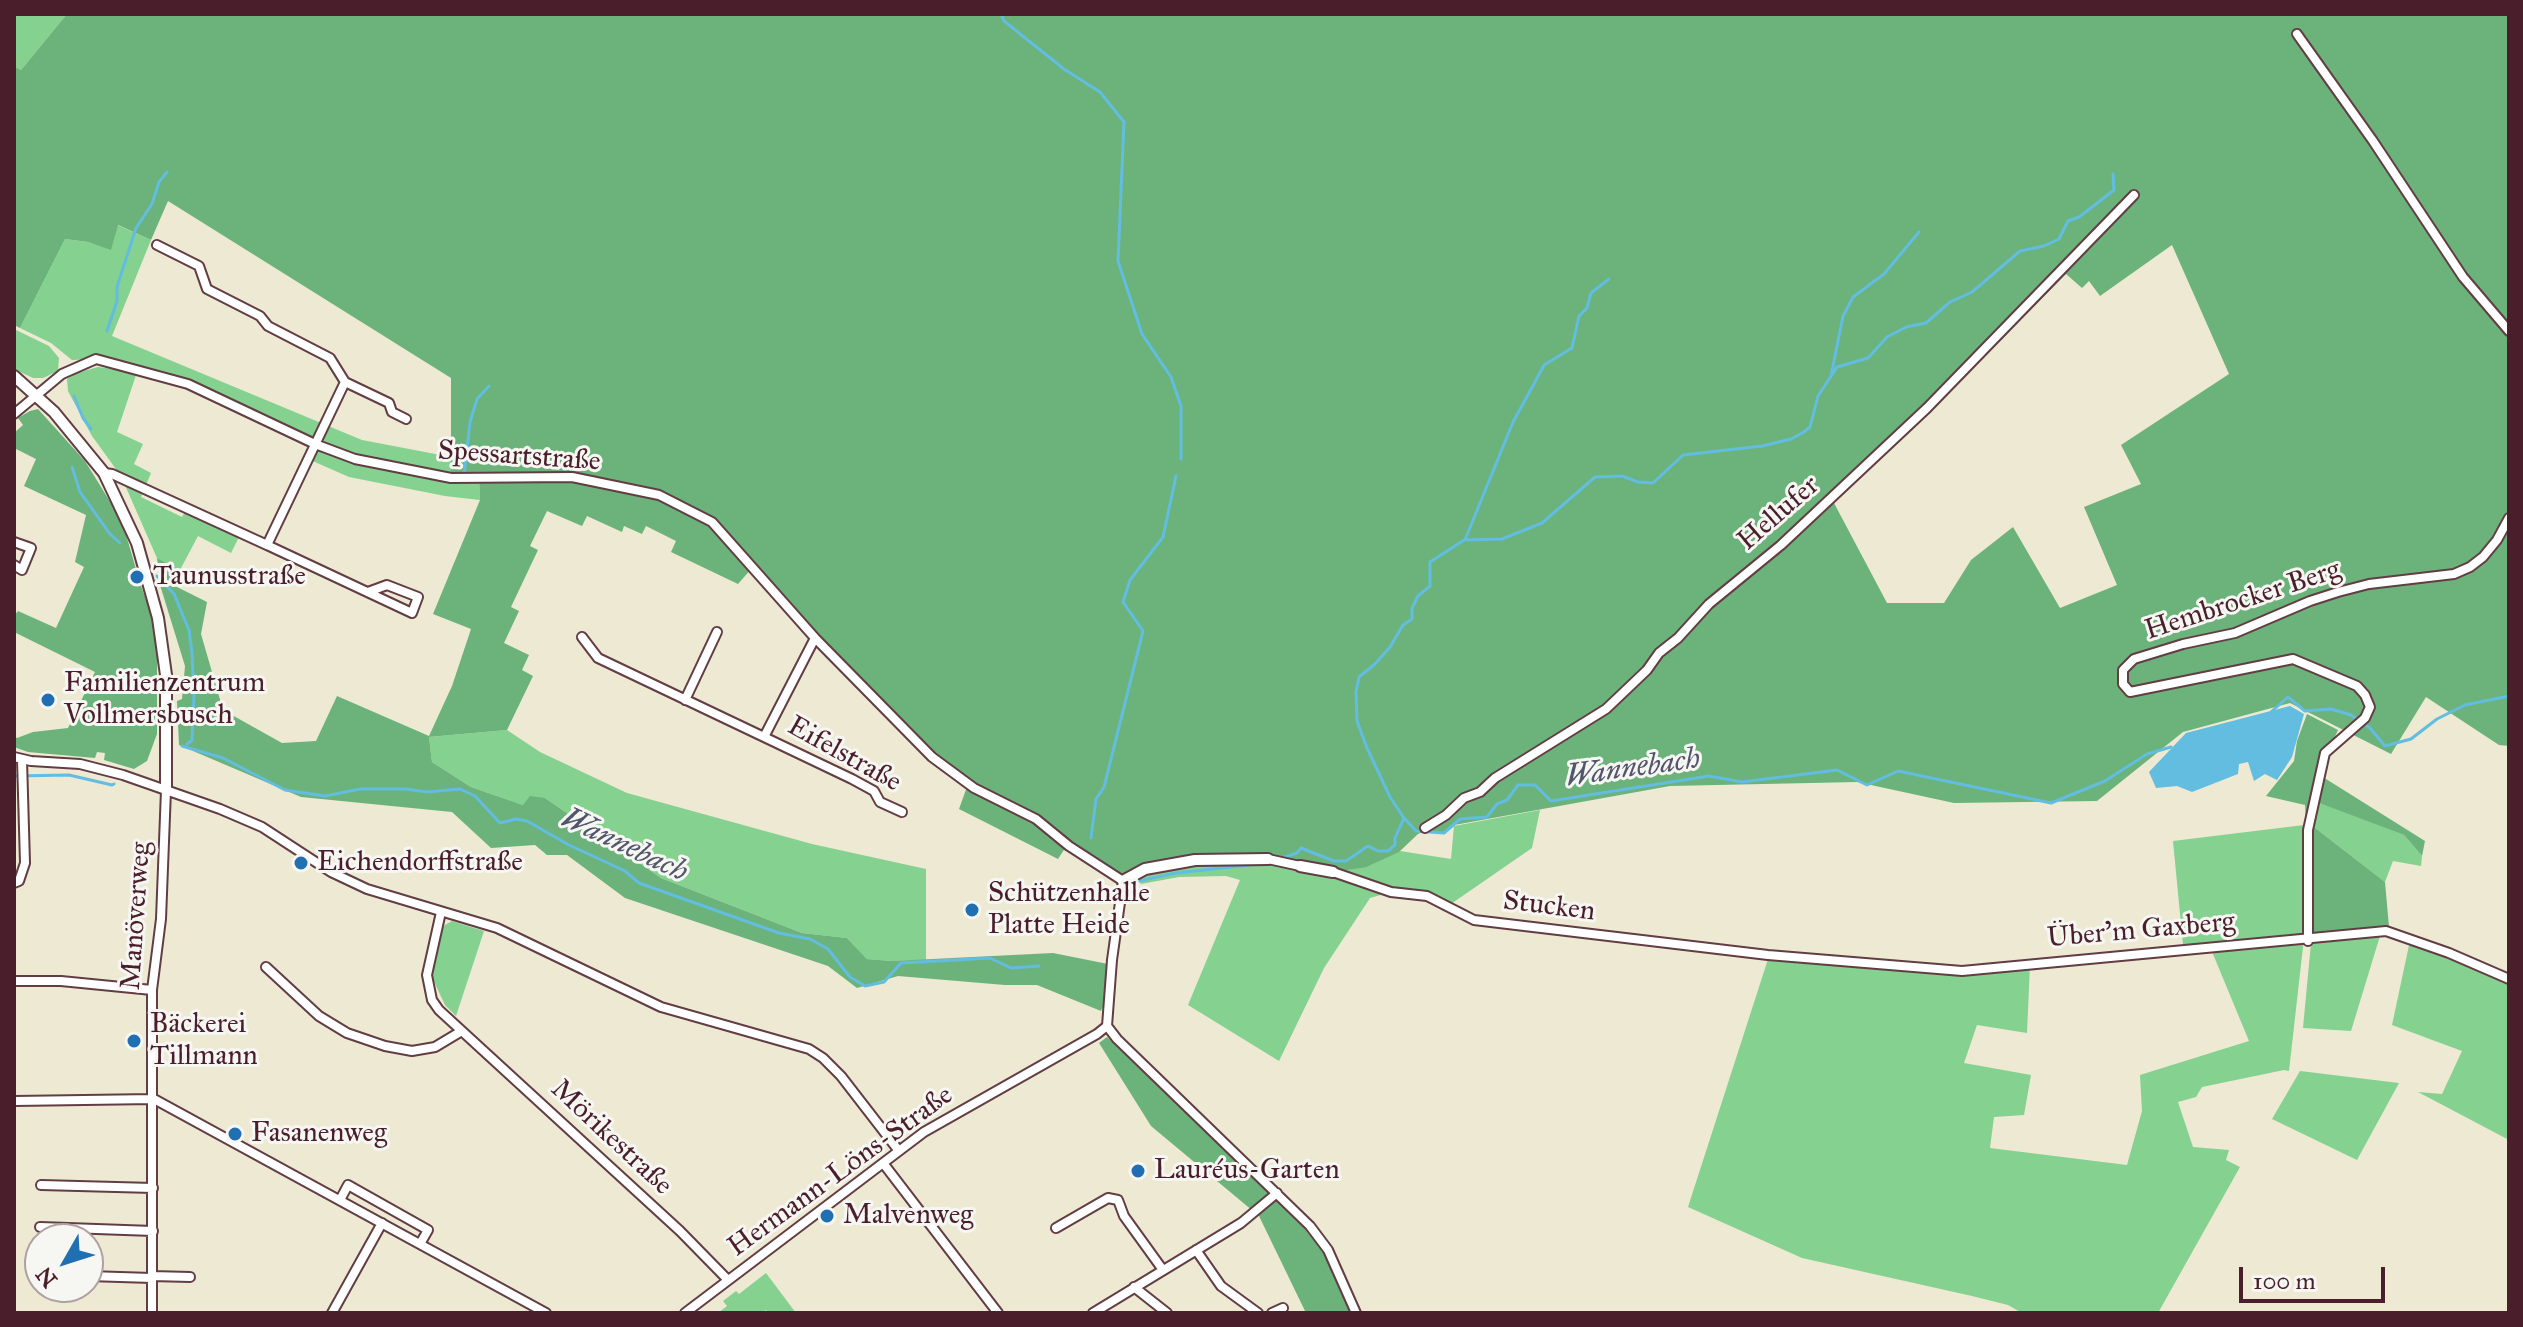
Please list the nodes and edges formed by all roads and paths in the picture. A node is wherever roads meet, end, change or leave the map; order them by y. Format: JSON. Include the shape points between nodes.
{"nodes":[{"id":1,"x":2297,"y":34,"type":"dead end"},
{"id":2,"x":2134,"y":195,"type":"dead end"},
{"id":3,"x":157,"y":245,"type":"dead end"},
{"id":4,"x":2509,"y":331,"type":"edge"},
{"id":5,"x":14,"y":376,"type":"edge"},
{"id":6,"x":345,"y":382,"type":"junction"},
{"id":7,"x":36,"y":394,"type":"junction"},
{"id":8,"x":14,"y":414,"type":"edge"},
{"id":9,"x":406,"y":419,"type":"dead end"},
{"id":10,"x":315,"y":444,"type":"junction"},
{"id":11,"x":104,"y":473,"type":"junction"},
{"id":12,"x":2509,"y":518,"type":"edge"},
{"id":13,"x":14,"y":542,"type":"edge"},
{"id":14,"x":267,"y":545,"type":"junction"},
{"id":15,"x":14,"y":565,"type":"edge"},
{"id":16,"x":368,"y":592,"type":"junction"},
{"id":17,"x":717,"y":632,"type":"dead end"},
{"id":18,"x":582,"y":637,"type":"dead end"},
{"id":19,"x":815,"y":638,"type":"junction"},
{"id":20,"x":685,"y":700,"type":"junction"},
{"id":21,"x":764,"y":737,"type":"junction"},
{"id":22,"x":19,"y":762,"type":"edge"},
{"id":23,"x":19,"y":789,"type":"edge"},
{"id":24,"x":166,"y":790,"type":"junction"},
{"id":25,"x":902,"y":812,"type":"dead end"},
{"id":26,"x":1425,"y":828,"type":"dead end"},
{"id":27,"x":1268,"y":859,"type":"joint"},
{"id":28,"x":1300,"y":866,"type":"joint"},
{"id":29,"x":1333,"y":872,"type":"joint"},
{"id":30,"x":1123,"y":881,"type":"junction"},
{"id":31,"x":14,"y":883,"type":"edge"},
{"id":32,"x":441,"y":912,"type":"junction"},
{"id":33,"x":2308,"y":941,"type":"junction"},
{"id":34,"x":1768,"y":955,"type":"joint"},
{"id":35,"x":266,"y":967,"type":"dead end"},
{"id":36,"x":2509,"y":979,"type":"edge"},
{"id":37,"x":14,"y":981,"type":"edge"},
{"id":38,"x":152,"y":990,"type":"junction"},
{"id":39,"x":1107,"y":1026,"type":"junction"},
{"id":40,"x":460,"y":1032,"type":"junction"},
{"id":41,"x":154,"y":1099,"type":"junction"},
{"id":42,"x":14,"y":1101,"type":"edge"},
{"id":43,"x":899,"y":1151,"type":"junction"},
{"id":44,"x":883,"y":1163,"type":"junction"},
{"id":45,"x":41,"y":1185,"type":"dead end"},
{"id":46,"x":153,"y":1188,"type":"junction"},
{"id":47,"x":1277,"y":1193,"type":"junction"},
{"id":48,"x":340,"y":1200,"type":"junction"},
{"id":49,"x":382,"y":1223,"type":"junction"},
{"id":50,"x":1056,"y":1228,"type":"dead end"},
{"id":51,"x":104,"y":1229,"type":"edge"},
{"id":52,"x":153,"y":1231,"type":"junction"},
{"id":53,"x":420,"y":1244,"type":"junction"},
{"id":54,"x":1196,"y":1250,"type":"junction"},
{"id":55,"x":1163,"y":1270,"type":"junction"},
{"id":56,"x":104,"y":1276,"type":"edge"},
{"id":57,"x":152,"y":1277,"type":"junction"},
{"id":58,"x":190,"y":1277,"type":"dead end"},
{"id":59,"x":728,"y":1280,"type":"junction"},
{"id":60,"x":1134,"y":1287,"type":"junction"},
{"id":61,"x":1283,"y":1308,"type":"dead end"},
{"id":62,"x":152,"y":1313,"type":"edge"},
{"id":63,"x":332,"y":1313,"type":"edge"},
{"id":64,"x":546,"y":1313,"type":"edge"},
{"id":65,"x":685,"y":1313,"type":"edge"},
{"id":66,"x":998,"y":1313,"type":"edge"},
{"id":67,"x":1093,"y":1313,"type":"edge"},
{"id":68,"x":1167,"y":1313,"type":"edge"},
{"id":69,"x":1258,"y":1313,"type":"edge"},
{"id":70,"x":1272,"y":1313,"type":"edge"},
{"id":71,"x":1356,"y":1313,"type":"edge"}],
"edges":[{"from":1,"to":4,"type":"street","via":[[2463,277]]},
{"from":2,"to":26,"type":"street","name":"Hellufer","via":[[1927,408],[1781,545],[1709,604],[1606,709]]},
{"from":3,"to":6,"type":"street","via":[[199,266],[207,289],[330,358]]},
{"from":5,"to":7,"type":"street"},
{"from":6,"to":9,"type":"street","via":[[389,403],[392,412]]},
{"from":6,"to":10,"type":"street"},
{"from":7,"to":8,"type":"street","name":"Spessartstraße"},
{"from":7,"to":10,"type":"street","name":"Spessartstraße","via":[[70,369],[96,359],[188,384]]},
{"from":7,"to":11,"type":"street"},
{"from":10,"to":14,"type":"street"},
{"from":10,"to":19,"type":"street","name":"Spessartstraße","via":[[355,459],[451,478],[572,477],[659,495],[712,522]]},
{"from":11,"to":14,"type":"street"},
{"from":11,"to":24,"type":"street","via":[[137,543],[158,618],[166,675]]},
{"from":12,"to":33,"type":"street","name":"Hembrocker Berg","via":[[2483,557],[2454,574],[2338,592],[2235,633],[2134,659],[2123,670],[2123,684],[2130,692],[2293,659],[2357,686],[2365,695],[2370,707],[2365,718],[2325,753],[2308,830]]},
{"from":13,"to":15,"type":"street","via":[[31,548],[22,570]]},
{"from":14,"to":16,"type":"street"},
{"from":16,"to":16,"type":"street","via":[[412,613],[418,597],[387,585]]},
{"from":17,"to":20,"type":"street"},
{"from":18,"to":20,"type":"street","name":"Eifelstraße","via":[[598,658]]},
{"from":19,"to":21,"type":"street","name":"Eifelstraße"},
{"from":19,"to":30,"type":"street","name":"Spessartstraße","via":[[932,757],[974,788],[1036,819]]},
{"from":20,"to":21,"type":"street","name":"Eifelstraße"},
{"from":21,"to":25,"type":"street","name":"Eifelstraße","via":[[874,791],[880,802]]},
{"from":22,"to":23,"type":"street"},
{"from":22,"to":24,"type":"street","via":[[80,764]]},
{"from":23,"to":31,"type":"street","via":[[25,863]]},
{"from":24,"to":32,"type":"street","via":[[262,827],[347,881]]},
{"from":24,"to":38,"type":"street","name":"Manöverweg","via":[[161,919]]},
{"from":27,"to":28,"type":"street"},
{"from":27,"to":30,"type":"street","via":[[1195,860],[1145,869]]},
{"from":28,"to":29,"type":"street"},
{"from":29,"to":34,"type":"street","name":"Stucken","via":[[1391,892],[1427,896],[1474,920]]},
{"from":30,"to":39,"type":"street"},
{"from":32,"to":40,"type":"street","name":"Mörikestraße","via":[[427,963],[428,988],[439,1010]]},
{"from":32,"to":43,"type":"street","via":[[519,937],[661,1007],[809,1049],[841,1076]]},
{"from":33,"to":34,"type":"street","name":"Über'm Gaxberg","via":[[1962,971]]},
{"from":33,"to":36,"type":"street","name":"Über'm Gaxberg","via":[[2386,931]]},
{"from":35,"to":40,"type":"street","via":[[319,1016],[385,1046],[412,1051],[435,1047]]},
{"from":37,"to":38,"type":"street"},
{"from":38,"to":41,"type":"street","name":"Manöverweg"},
{"from":39,"to":43,"type":"street","name":"Hermann-Löns-Straße"},
{"from":39,"to":47,"type":"street"},
{"from":40,"to":59,"type":"street","name":"Mörikestraße"},
{"from":41,"to":42,"type":"street"},
{"from":41,"to":46,"type":"street","name":"Manöverweg"},
{"from":41,"to":48,"type":"street"},
{"from":43,"to":44,"type":"street","name":"Hermann-Löns-Straße"},
{"from":44,"to":59,"type":"street","name":"Hermann-Löns-Straße"},
{"from":44,"to":66,"type":"street"},
{"from":45,"to":46,"type":"street"},
{"from":46,"to":52,"type":"street","name":"Manöverweg"},
{"from":47,"to":54,"type":"street"},
{"from":47,"to":71,"type":"street","via":[[1324,1244]]},
{"from":48,"to":49,"type":"street"},
{"from":48,"to":53,"type":"street","via":[[348,1185],[428,1230]]},
{"from":49,"to":53,"type":"street"},
{"from":49,"to":63,"type":"street"},
{"from":50,"to":55,"type":"street","via":[[1108,1198],[1118,1200]]},
{"from":51,"to":52,"type":"street"},
{"from":52,"to":57,"type":"street","name":"Manöverweg"},
{"from":53,"to":64,"type":"street"},
{"from":54,"to":55,"type":"street"},
{"from":54,"to":69,"type":"street","via":[[1221,1286]]},
{"from":55,"to":60,"type":"street"},
{"from":56,"to":57,"type":"street"},
{"from":57,"to":58,"type":"street"},
{"from":57,"to":62,"type":"street","name":"Manöverweg"},
{"from":59,"to":65,"type":"street","name":"Hermann-Löns-Straße"},
{"from":60,"to":67,"type":"street"},
{"from":60,"to":68,"type":"street"},
{"from":61,"to":70,"type":"street"}]}
